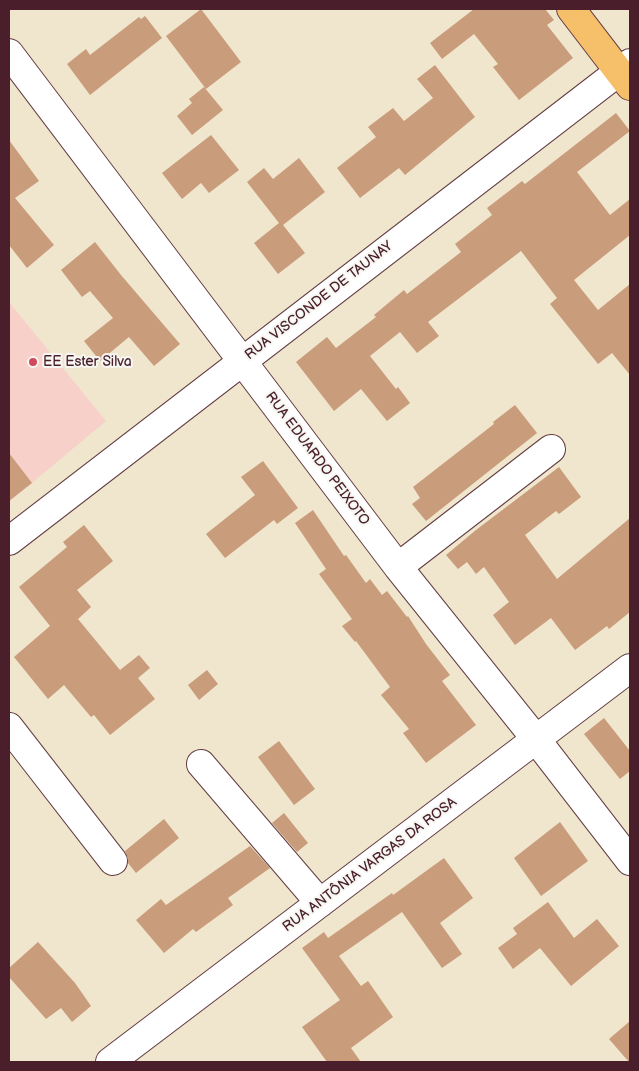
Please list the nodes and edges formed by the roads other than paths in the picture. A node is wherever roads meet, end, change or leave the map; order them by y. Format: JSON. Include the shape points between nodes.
{"nodes":[{"id":1,"x":571,"y":9,"type":"edge"},
{"id":2,"x":9,"y":53,"type":"edge"},
{"id":3,"x":626,"y":73,"type":"edge"},
{"id":4,"x":242,"y":361,"type":"junction"},
{"id":5,"x":551,"y":449,"type":"dead end"},
{"id":6,"x":9,"y":541,"type":"edge"},
{"id":7,"x":398,"y":567,"type":"junction"},
{"id":8,"x":630,"y":668,"type":"edge"},
{"id":9,"x":9,"y":727,"type":"edge"},
{"id":10,"x":535,"y":738,"type":"junction"},
{"id":11,"x":201,"y":764,"type":"dead end"},
{"id":12,"x":114,"y":861,"type":"dead end"},
{"id":13,"x":630,"y":861,"type":"edge"},
{"id":14,"x":320,"y":903,"type":"junction"},
{"id":15,"x":110,"y":1062,"type":"edge"}],
"edges":[{"from":1,"to":3,"type":"main road"},
{"from":2,"to":4,"type":"street","name":"RUA EDUARDO PEIXOTO"},
{"from":3,"to":4,"type":"street","name":"RUA VISCONDE DE TAUNAY"},
{"from":4,"to":6,"type":"street","name":"RUA VISCONDE DE TAUNAY"},
{"from":4,"to":7,"type":"street","name":"RUA EDUARDO PEIXOTO"},
{"from":5,"to":7,"type":"street"},
{"from":7,"to":10,"type":"street","name":"RUA EDUARDO PEIXOTO"},
{"from":8,"to":10,"type":"street","name":"RUA ANTÔNIA VARGAS DA ROSA"},
{"from":9,"to":12,"type":"street"},
{"from":10,"to":13,"type":"street","name":"RUA EDUARDO PEIXOTO"},
{"from":10,"to":14,"type":"street","name":"RUA ANTÔNIA VARGAS DA ROSA"},
{"from":11,"to":14,"type":"street"},
{"from":14,"to":15,"type":"street","name":"RUA ANTÔNIA VARGAS DA ROSA"}]}
